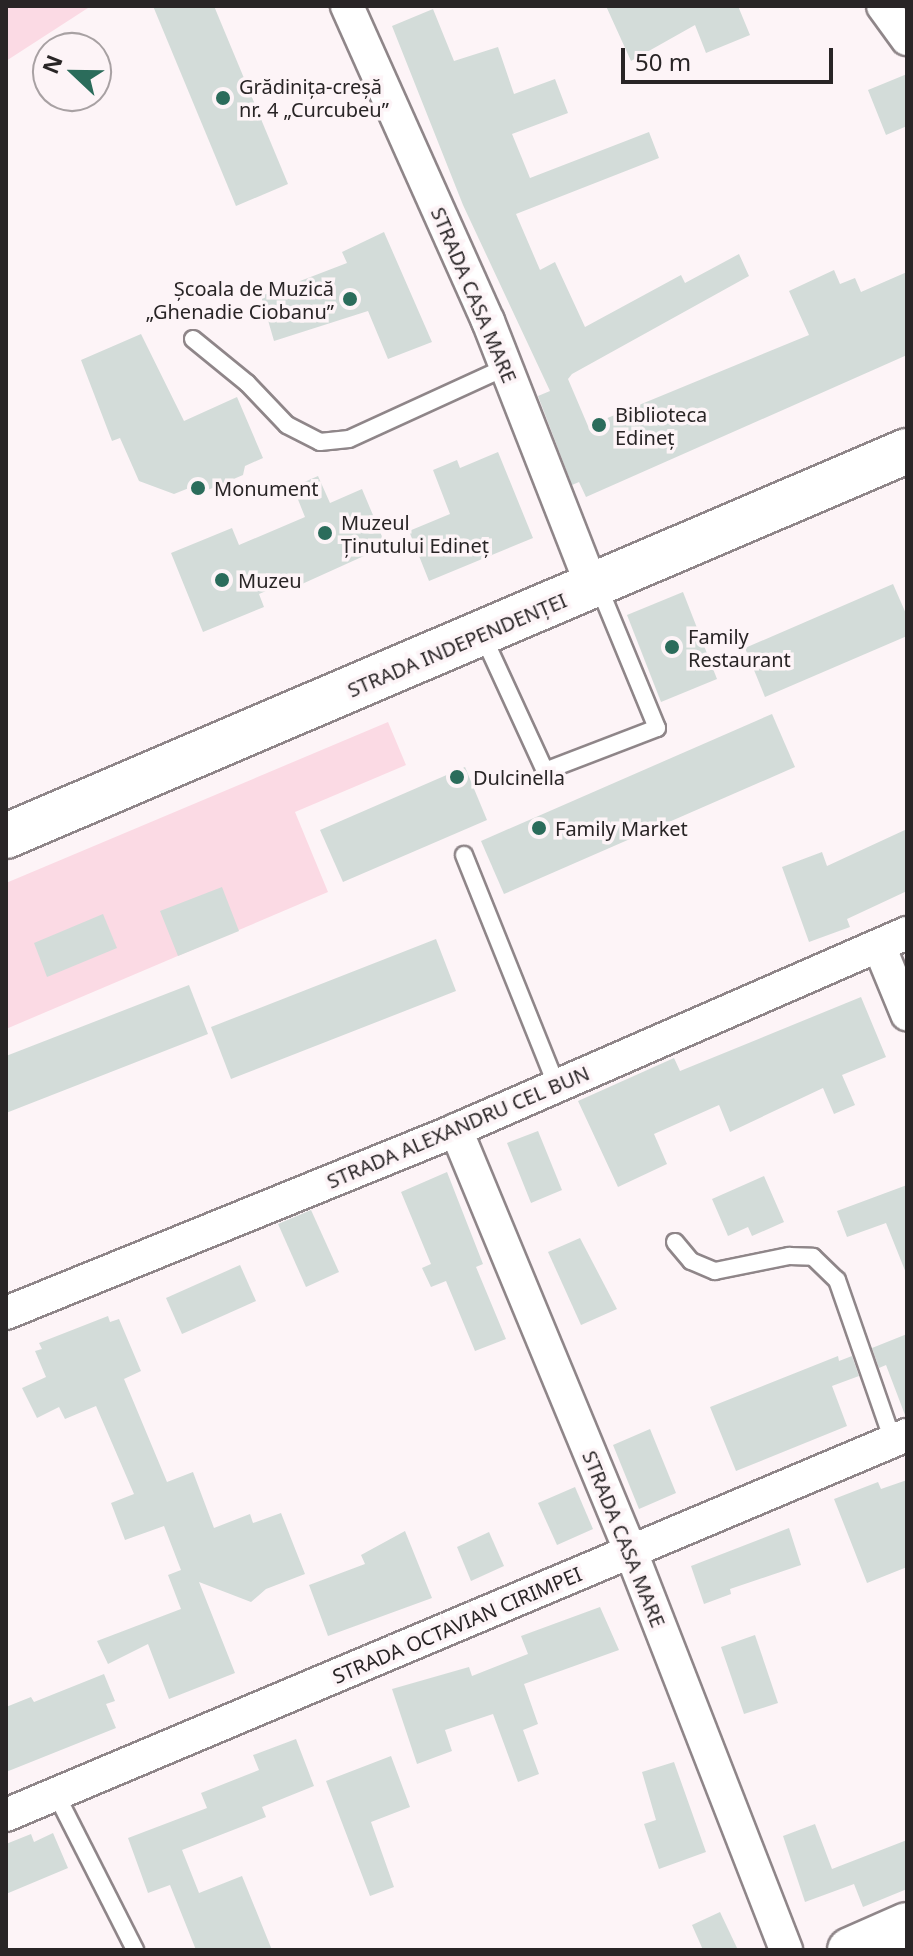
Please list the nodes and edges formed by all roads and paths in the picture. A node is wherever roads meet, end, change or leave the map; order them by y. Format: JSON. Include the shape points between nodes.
{"nodes":[{"id":1,"x":347,"y":6,"type":"edge"},
{"id":2,"x":883,"y":6,"type":"edge"},
{"id":3,"x":907,"y":39,"type":"edge"},
{"id":4,"x":193,"y":339,"type":"dead end"},
{"id":5,"x":506,"y":367,"type":"junction"},
{"id":6,"x":907,"y":451,"type":"edge"},
{"id":7,"x":595,"y":586,"type":"junction"},
{"id":8,"x":482,"y":634,"type":"junction"},
{"id":9,"x":6,"y":836,"type":"edge"},
{"id":10,"x":464,"y":855,"type":"dead end"},
{"id":11,"x":893,"y":940,"type":"edge"},
{"id":12,"x":907,"y":1014,"type":"edge"},
{"id":13,"x":557,"y":1086,"type":"junction"},
{"id":14,"x":456,"y":1130,"type":"junction"},
{"id":15,"x":675,"y":1242,"type":"dead end"},
{"id":16,"x":6,"y":1313,"type":"edge"},
{"id":17,"x":900,"y":1438,"type":"edge"},
{"id":18,"x":631,"y":1552,"type":"junction"},
{"id":19,"x":56,"y":1794,"type":"junction"},
{"id":20,"x":6,"y":1815,"type":"edge"},
{"id":21,"x":907,"y":1925,"type":"edge"},
{"id":22,"x":135,"y":1950,"type":"edge"},
{"id":23,"x":786,"y":1950,"type":"edge"},
{"id":24,"x":850,"y":1950,"type":"edge"}],
"edges":[{"from":1,"to":5,"type":"street","name":"STRADA CASA MARE"},
{"from":2,"to":3,"type":"street"},
{"from":4,"to":5,"type":"lane","via":[[287,425],[320,442],[349,439]]},
{"from":5,"to":7,"type":"street","name":"STRADA CASA MARE"},
{"from":6,"to":7,"type":"main road","name":"STRADA INDEPENDENȚEI"},
{"from":7,"to":8,"type":"main road","name":"STRADA INDEPENDENȚEI"},
{"from":7,"to":8,"type":"lane","via":[[657,728],[545,771]]},
{"from":8,"to":9,"type":"main road","name":"STRADA INDEPENDENȚEI"},
{"from":10,"to":13,"type":"lane"},
{"from":11,"to":12,"type":"street"},
{"from":11,"to":13,"type":"street","name":"STRADA ALEXANDRU CEL BUN"},
{"from":13,"to":14,"type":"street","name":"STRADA ALEXANDRU CEL BUN"},
{"from":14,"to":16,"type":"street","name":"STRADA ALEXANDRU CEL BUN"},
{"from":14,"to":18,"type":"street","name":"STRADA CASA MARE"},
{"from":15,"to":17,"type":"lane","via":[[691,1261],[715,1271],[789,1256],[813,1257],[837,1280]]},
{"from":17,"to":18,"type":"street","name":"STRADA OCTAVIAN CIRIMPEI"},
{"from":18,"to":19,"type":"street","name":"STRADA OCTAVIAN CIRIMPEI"},
{"from":18,"to":23,"type":"street","name":"STRADA CASA MARE"},
{"from":19,"to":20,"type":"street","name":"STRADA OCTAVIAN CIRIMPEI"},
{"from":19,"to":22,"type":"lane"},
{"from":21,"to":24,"type":"main road"}]}
